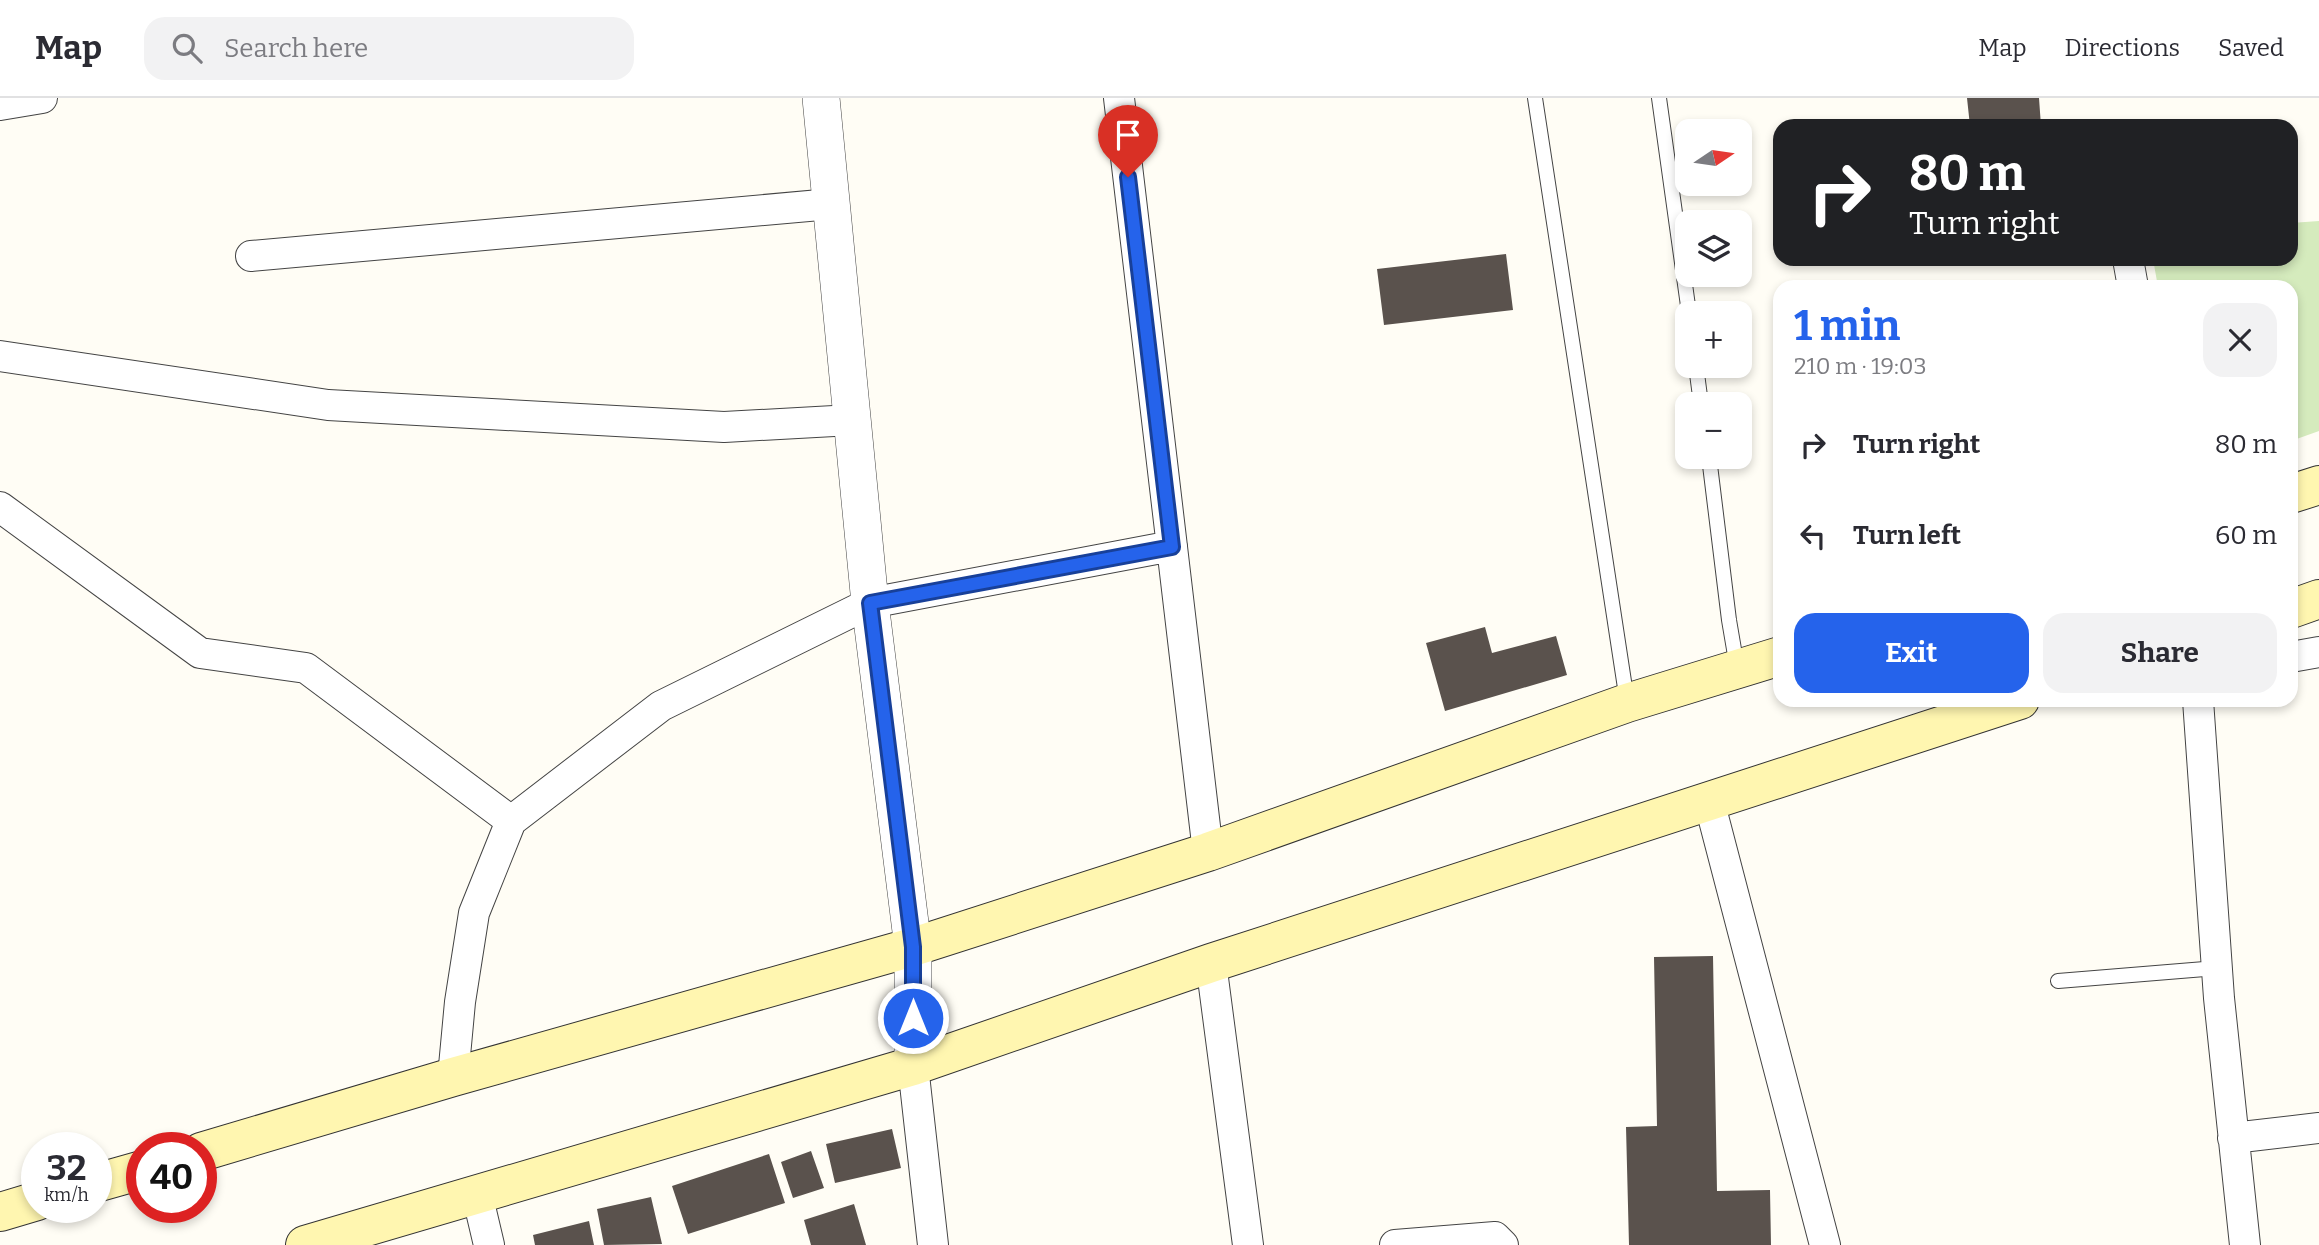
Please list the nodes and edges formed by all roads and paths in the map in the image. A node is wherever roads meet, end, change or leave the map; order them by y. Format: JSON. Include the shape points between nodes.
{"nodes":[{"id":1,"x":42,"y":98,"type":"edge"},
{"id":2,"x":821,"y":98,"type":"edge"},
{"id":3,"x":1119,"y":98,"type":"edge"},
{"id":4,"x":1535,"y":98,"type":"edge"},
{"id":5,"x":1658,"y":98,"type":"edge"},
{"id":6,"x":0,"y":104,"type":"edge"},
{"id":7,"x":831,"y":204,"type":"junction"},
{"id":8,"x":251,"y":256,"type":"dead end"},
{"id":9,"x":1687,"y":301,"type":"edge"},
{"id":10,"x":0,"y":356,"type":"edge"},
{"id":11,"x":852,"y":420,"type":"junction"},
{"id":12,"x":1710,"y":469,"type":"edge"},
{"id":13,"x":2319,"y":485,"type":"edge"},
{"id":14,"x":2298,"y":492,"type":"edge"},
{"id":15,"x":0,"y":507,"type":"edge"},
{"id":16,"x":1172,"y":547,"type":"junction"},
{"id":17,"x":2319,"y":599,"type":"edge"},
{"id":18,"x":870,"y":603,"type":"junction"},
{"id":19,"x":2298,"y":606,"type":"edge"},
{"id":20,"x":2319,"y":652,"type":"edge"},
{"id":21,"x":2298,"y":656,"type":"edge"},
{"id":22,"x":1773,"y":658,"type":"edge"},
{"id":23,"x":1738,"y":669,"type":"junction"},
{"id":24,"x":1627,"y":703,"type":"junction"},
{"id":25,"x":1998,"y":707,"type":"edge"},
{"id":26,"x":2198,"y":707,"type":"edge"},
{"id":27,"x":1709,"y":801,"type":"junction"},
{"id":28,"x":511,"y":821,"type":"junction"},
{"id":29,"x":1208,"y":852,"type":"junction"},
{"id":30,"x":913,"y":947,"type":"junction"},
{"id":31,"x":1211,"y":963,"type":"junction"},
{"id":32,"x":2217,"y":968,"type":"junction"},
{"id":33,"x":2059,"y":981,"type":"dead end"},
{"id":34,"x":914,"y":1066,"type":"junction"},
{"id":35,"x":453,"y":1077,"type":"junction"},
{"id":36,"x":2319,"y":1128,"type":"edge"},
{"id":37,"x":2233,"y":1138,"type":"junction"},
{"id":38,"x":217,"y":1147,"type":"edge"},
{"id":39,"x":477,"y":1194,"type":"junction"},
{"id":40,"x":21,"y":1206,"type":"edge"},
{"id":41,"x":0,"y":1212,"type":"edge"},
{"id":42,"x":305,"y":1245,"type":"edge"},
{"id":43,"x":489,"y":1245,"type":"edge"},
{"id":44,"x":933,"y":1245,"type":"edge"},
{"id":45,"x":1248,"y":1245,"type":"edge"},
{"id":46,"x":1395,"y":1245,"type":"edge"},
{"id":47,"x":1404,"y":1245,"type":"edge"},
{"id":48,"x":1503,"y":1245,"type":"edge"},
{"id":49,"x":1825,"y":1245,"type":"edge"},
{"id":50,"x":2245,"y":1245,"type":"edge"}],
"edges":[{"from":1,"to":6,"type":"street"},
{"from":2,"to":7,"type":"street"},
{"from":3,"to":16,"type":"street"},
{"from":4,"to":24,"type":"lane"},
{"from":5,"to":9,"type":"lane"},
{"from":7,"to":8,"type":"street"},
{"from":7,"to":11,"type":"street"},
{"from":10,"to":11,"type":"street","via":[[328,405],[724,427]]},
{"from":11,"to":18,"type":"street"},
{"from":12,"to":23,"type":"lane"},
{"from":13,"to":14,"type":"main road"},
{"from":15,"to":28,"type":"street","via":[[200,653],[306,668]]},
{"from":16,"to":18,"type":"street"},
{"from":16,"to":29,"type":"street"},
{"from":17,"to":19,"type":"main road"},
{"from":18,"to":28,"type":"street","via":[[661,706]]},
{"from":18,"to":30,"type":"street"},
{"from":20,"to":21,"type":"street"},
{"from":22,"to":23,"type":"main road"},
{"from":23,"to":24,"type":"main road"},
{"from":24,"to":29,"type":"main road"},
{"from":25,"to":27,"type":"main road"},
{"from":26,"to":32,"type":"street"},
{"from":27,"to":31,"type":"main road"},
{"from":27,"to":49,"type":"street"},
{"from":28,"to":35,"type":"street","via":[[474,913]]},
{"from":29,"to":30,"type":"main road"},
{"from":30,"to":34,"type":"street"},
{"from":30,"to":35,"type":"main road"},
{"from":31,"to":34,"type":"main road"},
{"from":31,"to":45,"type":"street"},
{"from":32,"to":33,"type":"lane"},
{"from":32,"to":37,"type":"street"},
{"from":34,"to":39,"type":"main road"},
{"from":34,"to":44,"type":"street"},
{"from":35,"to":38,"type":"main road"},
{"from":36,"to":37,"type":"street"},
{"from":37,"to":50,"type":"street"},
{"from":39,"to":42,"type":"main road"},
{"from":39,"to":43,"type":"street"},
{"from":40,"to":41,"type":"main road"},
{"from":46,"to":47,"type":"street"},
{"from":47,"to":48,"type":"street","via":[[1495,1237]]}]}
